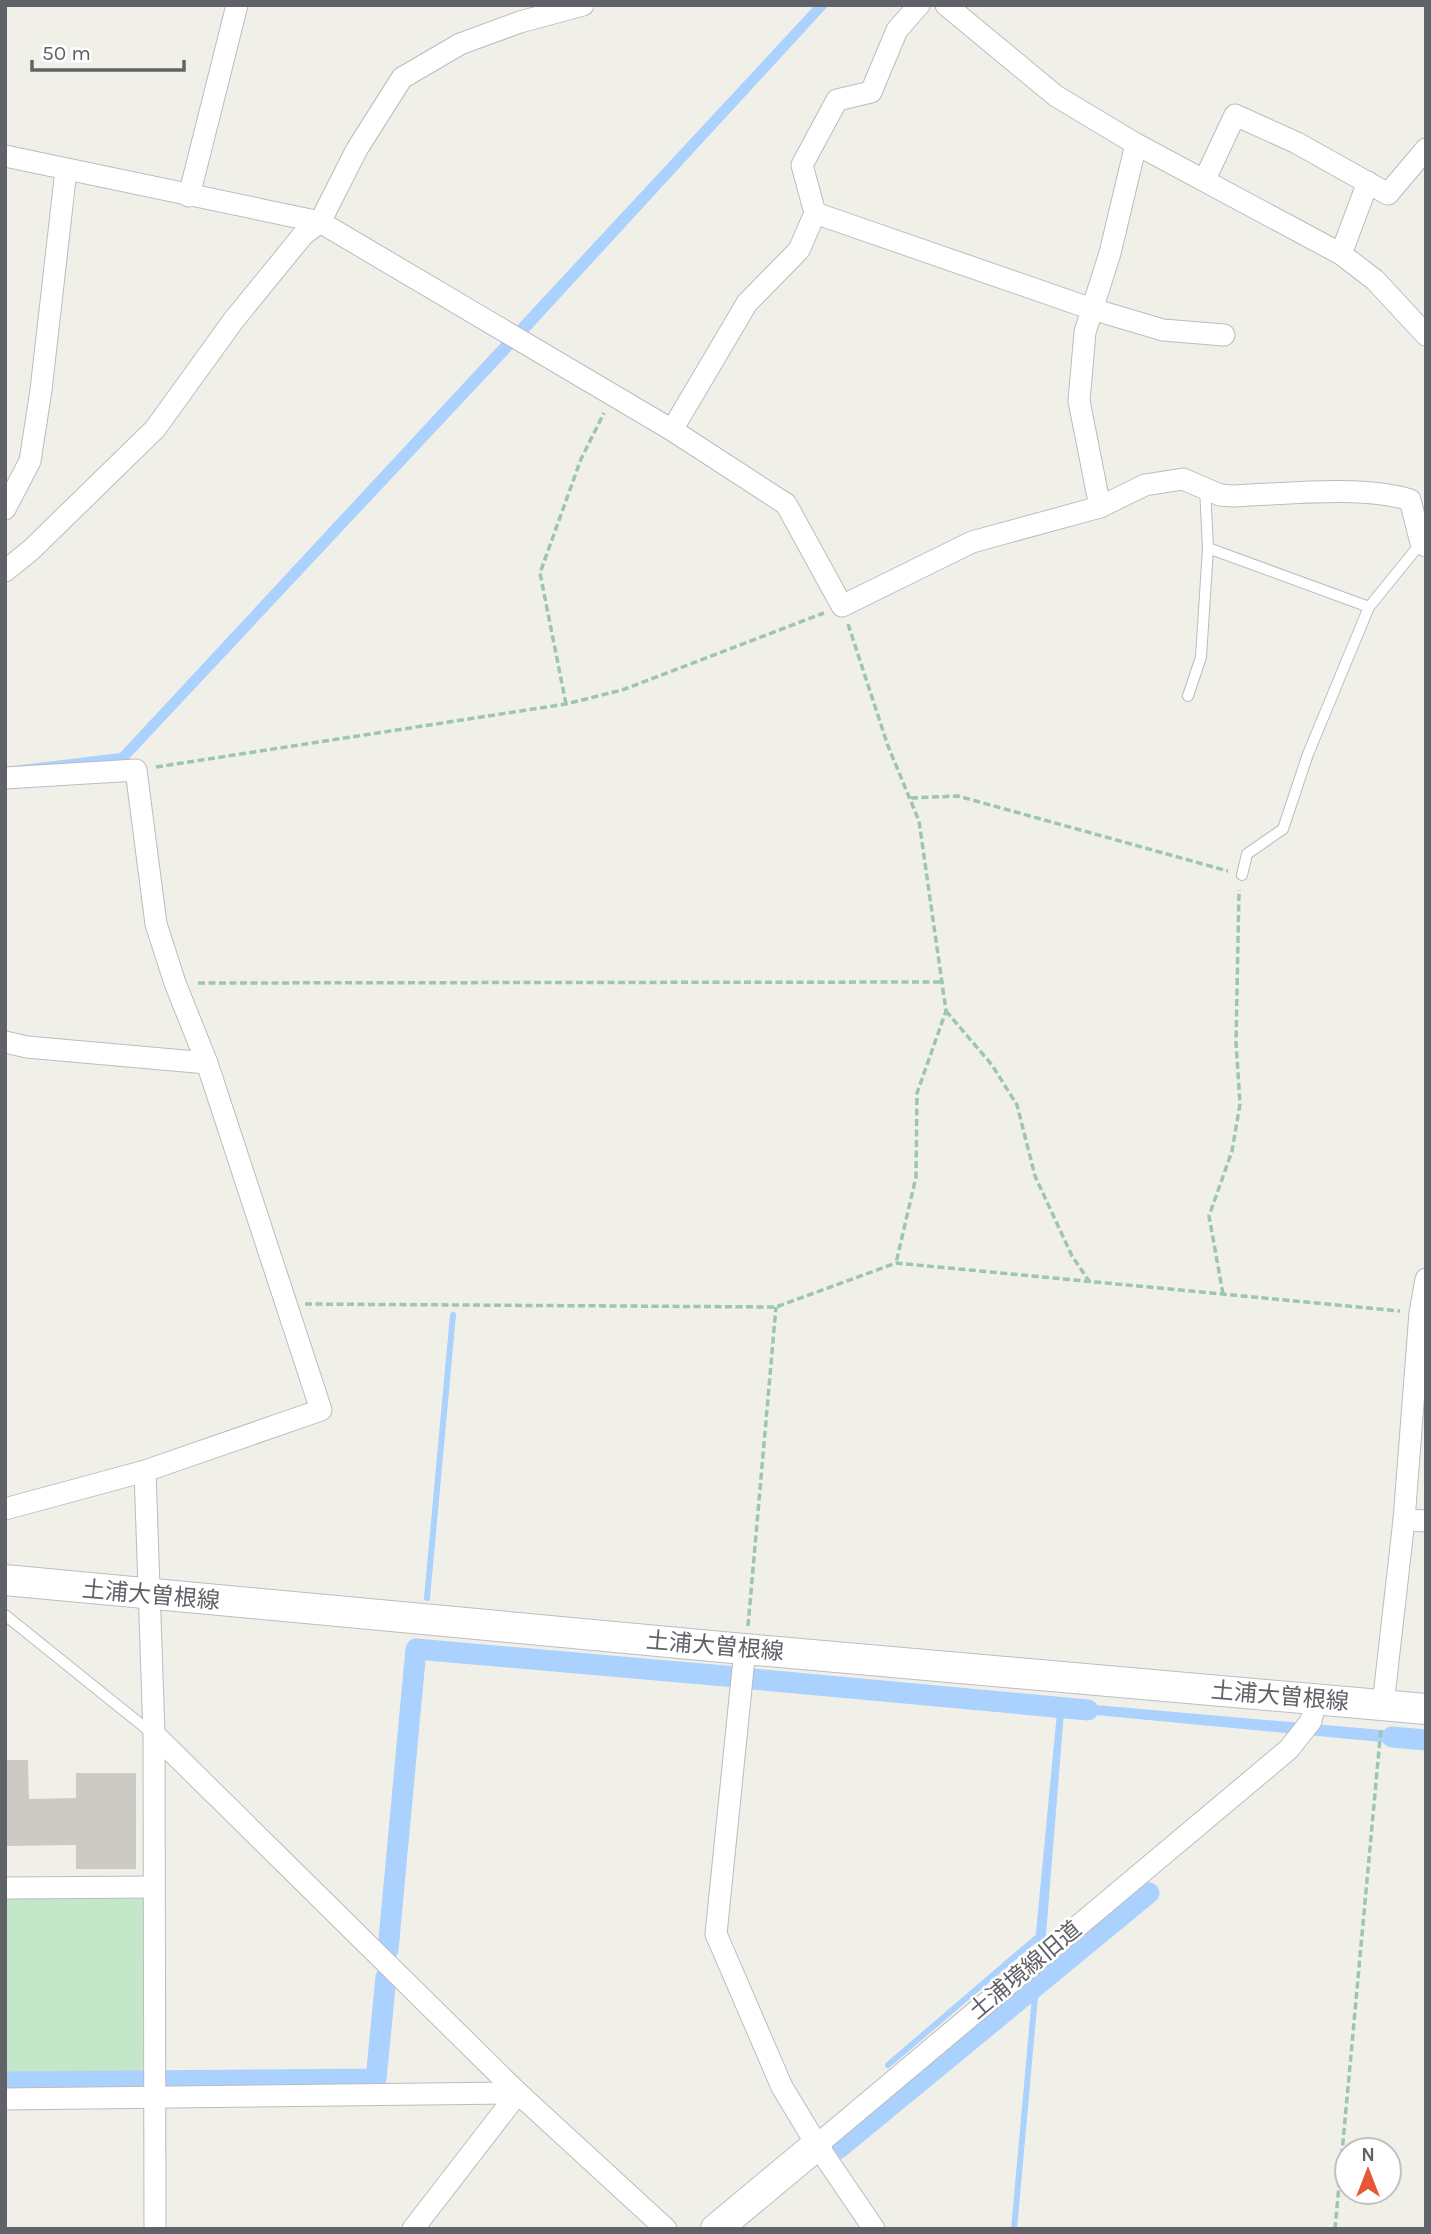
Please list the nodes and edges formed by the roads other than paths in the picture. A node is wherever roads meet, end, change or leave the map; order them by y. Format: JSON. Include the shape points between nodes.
{"nodes":[{"id":1,"x":237,"y":5,"type":"edge"},
{"id":2,"x":583,"y":5,"type":"edge"},
{"id":3,"x":919,"y":5,"type":"edge"},
{"id":4,"x":946,"y":5,"type":"edge"},
{"id":5,"x":1136,"y":144,"type":"junction"},
{"id":6,"x":1426,"y":149,"type":"edge"},
{"id":7,"x":5,"y":156,"type":"edge"},
{"id":8,"x":66,"y":170,"type":"junction"},
{"id":9,"x":1205,"y":179,"type":"junction"},
{"id":10,"x":1368,"y":182,"type":"junction"},
{"id":11,"x":189,"y":196,"type":"junction"},
{"id":12,"x":815,"y":213,"type":"junction"},
{"id":13,"x":320,"y":222,"type":"junction"},
{"id":14,"x":1341,"y":254,"type":"junction"},
{"id":15,"x":1092,"y":309,"type":"junction"},
{"id":16,"x":1224,"y":335,"type":"dead end"},
{"id":17,"x":1426,"y":335,"type":"edge"},
{"id":18,"x":672,"y":430,"type":"junction"},
{"id":19,"x":1205,"y":488,"type":"junction"},
{"id":20,"x":1100,"y":507,"type":"junction"},
{"id":21,"x":5,"y":509,"type":"edge"},
{"id":22,"x":1423,"y":544,"type":"edge"},
{"id":23,"x":1208,"y":548,"type":"junction"},
{"id":24,"x":5,"y":571,"type":"edge"},
{"id":25,"x":1369,"y":607,"type":"junction"},
{"id":26,"x":1188,"y":696,"type":"dead end"},
{"id":27,"x":5,"y":778,"type":"edge"},
{"id":28,"x":1242,"y":875,"type":"road end"},
{"id":29,"x":5,"y":1042,"type":"edge"},
{"id":30,"x":207,"y":1063,"type":"junction"},
{"id":31,"x":1426,"y":1279,"type":"edge"},
{"id":32,"x":145,"y":1471,"type":"junction"},
{"id":33,"x":5,"y":1509,"type":"edge"},
{"id":34,"x":1404,"y":1520,"type":"junction"},
{"id":35,"x":1426,"y":1521,"type":"edge"},
{"id":36,"x":5,"y":1580,"type":"edge"},
{"id":37,"x":150,"y":1595,"type":"junction"},
{"id":38,"x":5,"y":1615,"type":"edge"},
{"id":39,"x":746,"y":1649,"type":"junction"},
{"id":40,"x":1316,"y":1699,"type":"junction"},
{"id":41,"x":1383,"y":1705,"type":"junction"},
{"id":42,"x":1426,"y":1709,"type":"edge"},
{"id":43,"x":154,"y":1734,"type":"junction"},
{"id":44,"x":153,"y":1887,"type":"junction"},
{"id":45,"x":5,"y":1888,"type":"edge"},
{"id":46,"x":518,"y":2093,"type":"junction"},
{"id":47,"x":153,"y":2096,"type":"junction"},
{"id":48,"x":5,"y":2099,"type":"edge"},
{"id":49,"x":817,"y":2144,"type":"junction"},
{"id":50,"x":155,"y":2229,"type":"edge"},
{"id":51,"x":413,"y":2229,"type":"edge"},
{"id":52,"x":666,"y":2229,"type":"edge"},
{"id":53,"x":716,"y":2229,"type":"edge"},
{"id":54,"x":874,"y":2229,"type":"edge"}],
"edges":[{"from":1,"to":11,"type":"street"},
{"from":2,"to":13,"type":"street","via":[[460,44],[402,78],[357,149]]},
{"from":3,"to":12,"type":"street","via":[[897,30],[871,92],[837,100],[802,164]]},
{"from":4,"to":5,"type":"street","via":[[1056,96]]},
{"from":5,"to":9,"type":"street"},
{"from":5,"to":15,"type":"street"},
{"from":6,"to":10,"type":"street","via":[[1388,194]]},
{"from":7,"to":8,"type":"street"},
{"from":8,"to":11,"type":"street"},
{"from":8,"to":21,"type":"street","via":[[30,461]]},
{"from":9,"to":10,"type":"street","via":[[1235,115]]},
{"from":9,"to":14,"type":"street"},
{"from":10,"to":14,"type":"street"},
{"from":11,"to":13,"type":"street"},
{"from":12,"to":15,"type":"street"},
{"from":12,"to":18,"type":"street","via":[[799,250],[747,303]]},
{"from":13,"to":18,"type":"street"},
{"from":13,"to":24,"type":"street","via":[[303,235],[242,310],[155,429]]},
{"from":14,"to":17,"type":"street","via":[[1374,280]]},
{"from":15,"to":16,"type":"street","via":[[1163,330]]},
{"from":15,"to":20,"type":"street","via":[[1085,332],[1079,401]]},
{"from":18,"to":20,"type":"street","via":[[786,504],[842,606],[972,542]]},
{"from":19,"to":20,"type":"street","via":[[1183,479],[1145,485]]},
{"from":19,"to":22,"type":"street","via":[[1233,496],[1393,495],[1410,500]]},
{"from":19,"to":23,"type":"lane"},
{"from":22,"to":25,"type":"lane"},
{"from":23,"to":25,"type":"lane"},
{"from":23,"to":26,"type":"lane","via":[[1201,657]]},
{"from":25,"to":28,"type":"lane","via":[[1308,754],[1283,829],[1247,854]]},
{"from":27,"to":30,"type":"street","via":[[136,770],[156,923]]},
{"from":29,"to":30,"type":"street"},
{"from":30,"to":32,"type":"street","via":[[321,1410]]},
{"from":31,"to":34,"type":"street"},
{"from":32,"to":33,"type":"street"},
{"from":32,"to":37,"type":"street"},
{"from":34,"to":35,"type":"street"},
{"from":34,"to":41,"type":"street"},
{"from":36,"to":37,"type":"main road","name":"土浦大曽根線"},
{"from":37,"to":39,"type":"main road","name":"土浦大曽根線"},
{"from":37,"to":43,"type":"street"},
{"from":38,"to":43,"type":"lane"},
{"from":39,"to":40,"type":"main road","name":"土浦大曽根線"},
{"from":39,"to":49,"type":"street","via":[[716,1934],[782,2087]]},
{"from":40,"to":41,"type":"main road","name":"土浦大曽根線"},
{"from":40,"to":49,"type":"street","name":"土浦境線旧道","via":[[1311,1721],[1289,1749]]},
{"from":41,"to":42,"type":"main road","name":"土浦大曽根線"},
{"from":43,"to":44,"type":"street"},
{"from":43,"to":46,"type":"street"},
{"from":44,"to":45,"type":"street"},
{"from":44,"to":47,"type":"street"},
{"from":46,"to":47,"type":"street"},
{"from":46,"to":51,"type":"street"},
{"from":46,"to":52,"type":"street"},
{"from":47,"to":48,"type":"street"},
{"from":47,"to":50,"type":"street"},
{"from":49,"to":53,"type":"main road","name":"土浦境線旧道"},
{"from":49,"to":54,"type":"street"}]}
